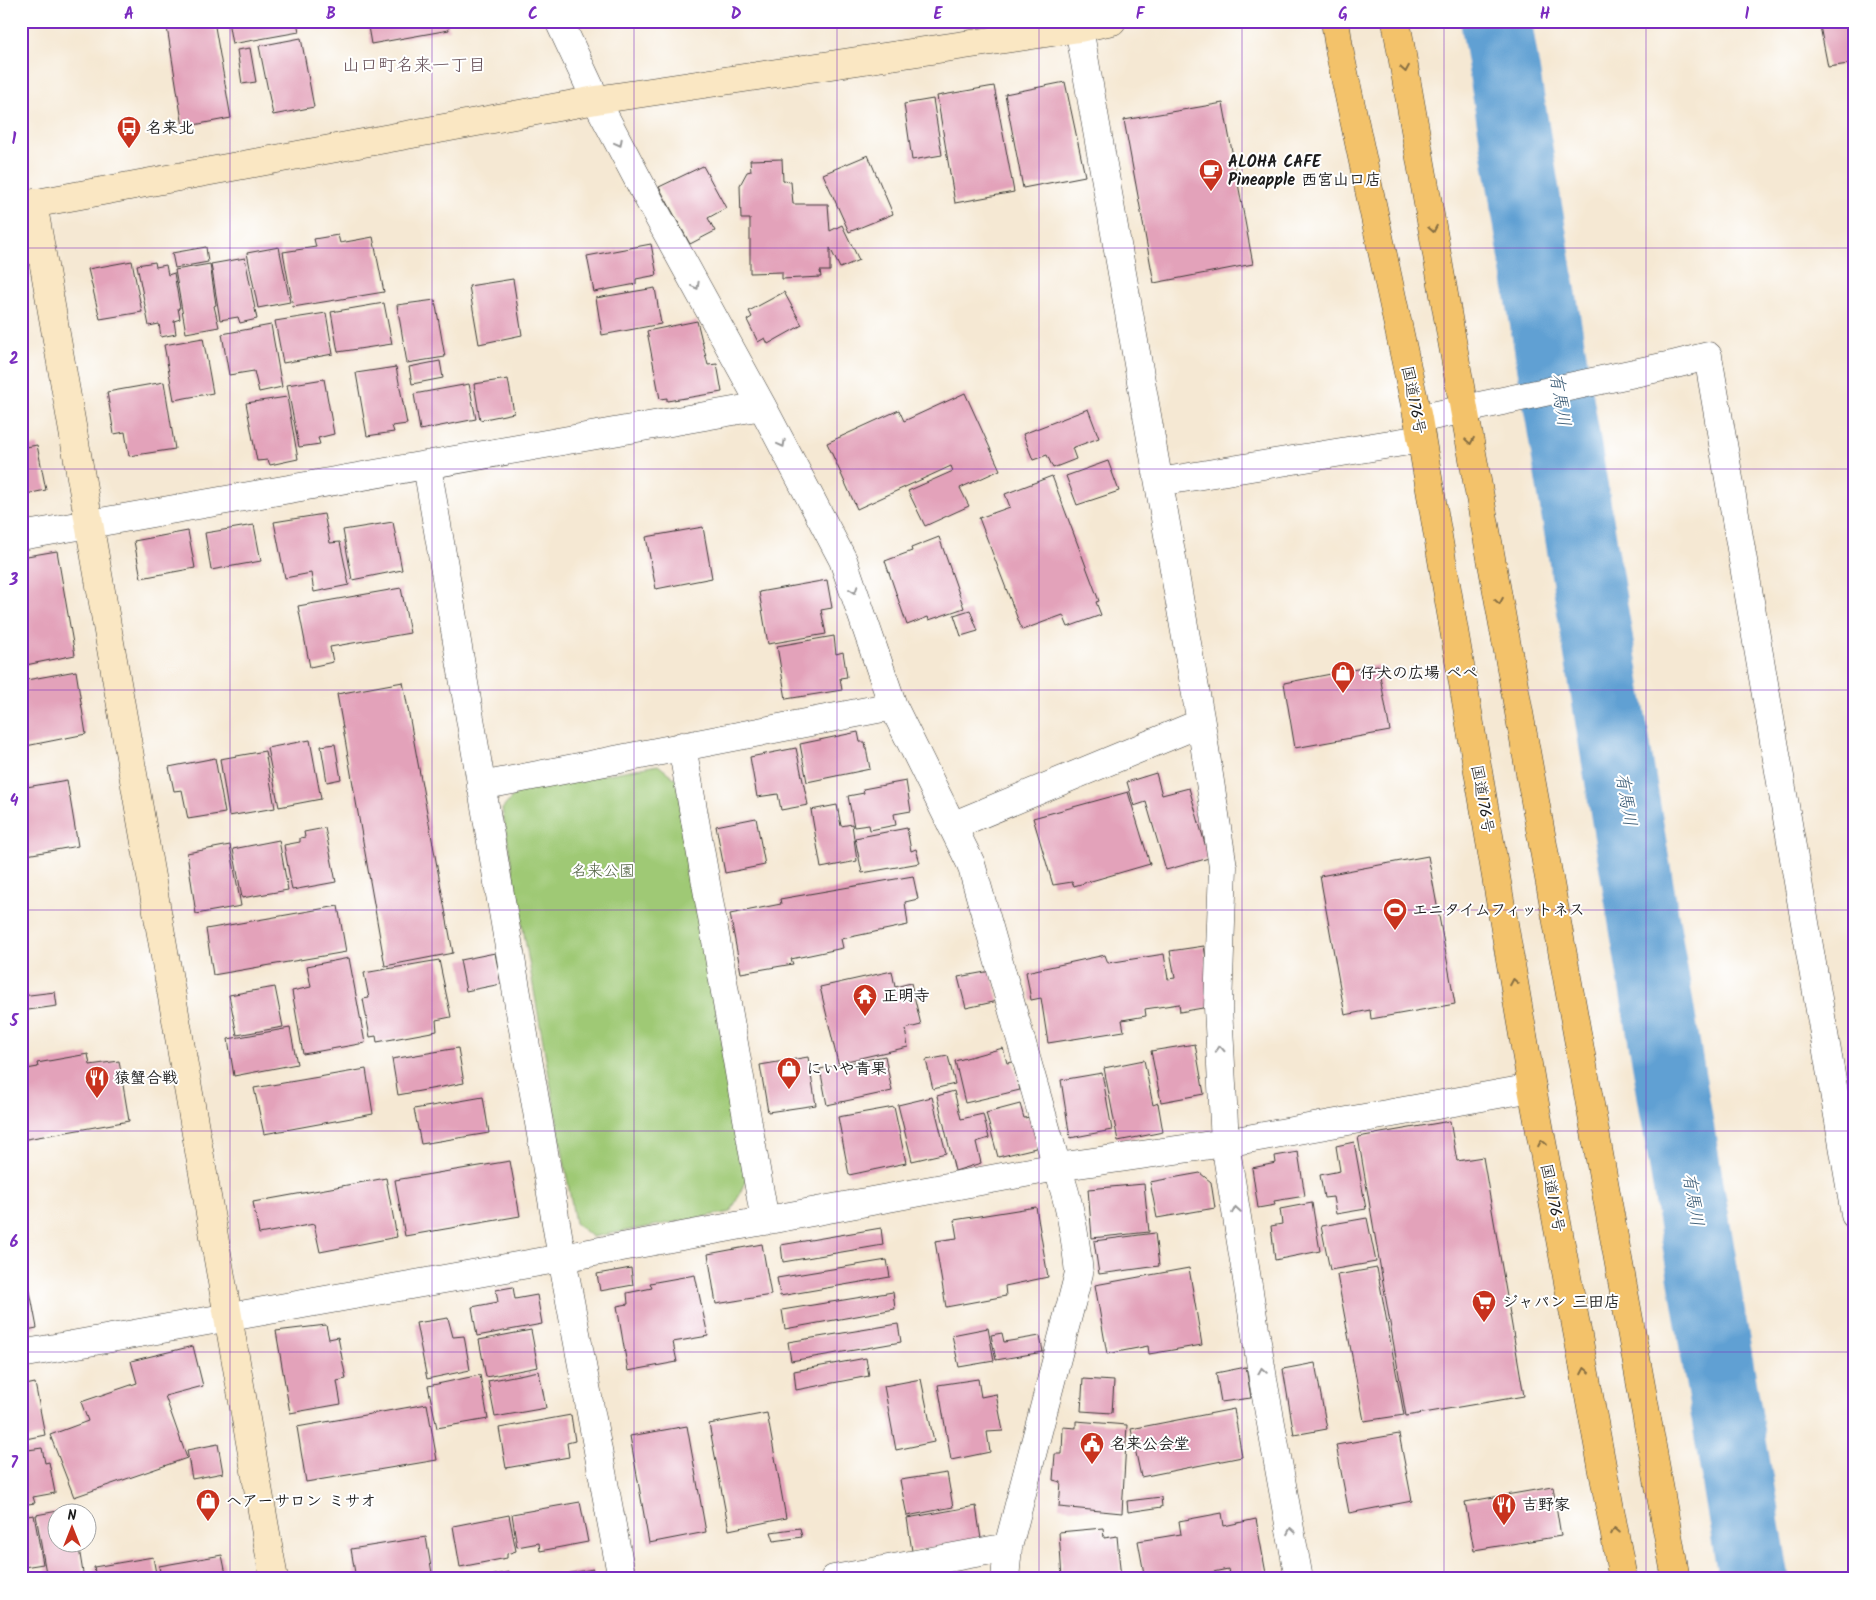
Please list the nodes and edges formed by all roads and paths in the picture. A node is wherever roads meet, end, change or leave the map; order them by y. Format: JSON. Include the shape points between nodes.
{"nodes":[{"id":1,"x":559,"y":21,"type":"edge"},
{"id":2,"x":1112,"y":21,"type":"edge"},
{"id":3,"x":1335,"y":21,"type":"edge"},
{"id":4,"x":1396,"y":21,"type":"edge"},
{"id":5,"x":1025,"y":28,"type":"edge"},
{"id":6,"x":1079,"y":28,"type":"junction"},
{"id":7,"x":596,"y":100,"type":"junction"},
{"id":8,"x":27,"y":204,"type":"edge"},
{"id":9,"x":762,"y":406,"type":"junction"},
{"id":10,"x":1464,"y":409,"type":"junction"},
{"id":11,"x":1419,"y":429,"type":"junction"},
{"id":12,"x":426,"y":466,"type":"junction"},
{"id":13,"x":1159,"y":482,"type":"junction"},
{"id":14,"x":89,"y":524,"type":"junction"},
{"id":15,"x":21,"y":536,"type":"edge"},
{"id":16,"x":893,"y":706,"type":"junction"},
{"id":17,"x":1201,"y":723,"type":"junction"},
{"id":18,"x":682,"y":746,"type":"junction"},
{"id":19,"x":481,"y":786,"type":"junction"},
{"id":20,"x":952,"y":826,"type":"junction"},
{"id":21,"x":1532,"y":1088,"type":"junction"},
{"id":22,"x":1225,"y":1143,"type":"junction"},
{"id":23,"x":1057,"y":1167,"type":"junction"},
{"id":24,"x":1855,"y":1215,"type":"edge"},
{"id":25,"x":766,"y":1221,"type":"junction"},
{"id":26,"x":562,"y":1258,"type":"junction"},
{"id":27,"x":228,"y":1318,"type":"junction"},
{"id":28,"x":21,"y":1354,"type":"edge"},
{"id":29,"x":1008,"y":1547,"type":"junction"},
{"id":30,"x":274,"y":1579,"type":"edge"},
{"id":31,"x":622,"y":1579,"type":"edge"},
{"id":32,"x":834,"y":1579,"type":"edge"},
{"id":33,"x":1005,"y":1579,"type":"edge"},
{"id":34,"x":1299,"y":1579,"type":"edge"},
{"id":35,"x":1623,"y":1579,"type":"edge"},
{"id":36,"x":1676,"y":1579,"type":"edge"}],
"edges":[{"from":1,"to":7,"type":"street"},
{"from":2,"to":6,"type":"street"},
{"from":3,"to":11,"type":"highway","name":"国道176号"},
{"from":4,"to":10,"type":"highway","one_way":true},
{"from":5,"to":6,"type":"street"},
{"from":5,"to":7,"type":"street"},
{"from":6,"to":13,"type":"street"},
{"from":7,"to":8,"type":"street"},
{"from":7,"to":9,"type":"street","one_way":true},
{"from":8,"to":14,"type":"street"},
{"from":9,"to":12,"type":"street"},
{"from":9,"to":16,"type":"street","one_way":true,"via":[[843,560]]},
{"from":10,"to":11,"type":"street"},
{"from":10,"to":24,"type":"street","via":[[1708,356]]},
{"from":10,"to":36,"type":"highway","one_way":true},
{"from":11,"to":13,"type":"street"},
{"from":21,"to":11,"type":"highway","name":"国道176号","one_way":true},
{"from":12,"to":14,"type":"street"},
{"from":12,"to":19,"type":"street"},
{"from":13,"to":17,"type":"street"},
{"from":14,"to":15,"type":"street"},
{"from":14,"to":27,"type":"street"},
{"from":16,"to":18,"type":"street"},
{"from":16,"to":20,"type":"street"},
{"from":17,"to":20,"type":"street"},
{"from":22,"to":17,"type":"street","one_way":true,"via":[[1218,1007],[1224,867]]},
{"from":18,"to":19,"type":"street"},
{"from":18,"to":25,"type":"street"},
{"from":19,"to":26,"type":"street"},
{"from":20,"to":23,"type":"street","via":[[971,864]]},
{"from":21,"to":22,"type":"street"},
{"from":35,"to":21,"type":"highway","name":"国道176号","one_way":true},
{"from":22,"to":23,"type":"street"},
{"from":34,"to":22,"type":"street","one_way":true},
{"from":23,"to":25,"type":"street"},
{"from":23,"to":29,"type":"street","via":[[1068,1197],[1079,1273]]},
{"from":25,"to":26,"type":"street"},
{"from":26,"to":27,"type":"street"},
{"from":26,"to":31,"type":"street"},
{"from":27,"to":28,"type":"street"},
{"from":27,"to":30,"type":"street"},
{"from":29,"to":32,"type":"street"},
{"from":29,"to":33,"type":"street"}]}
